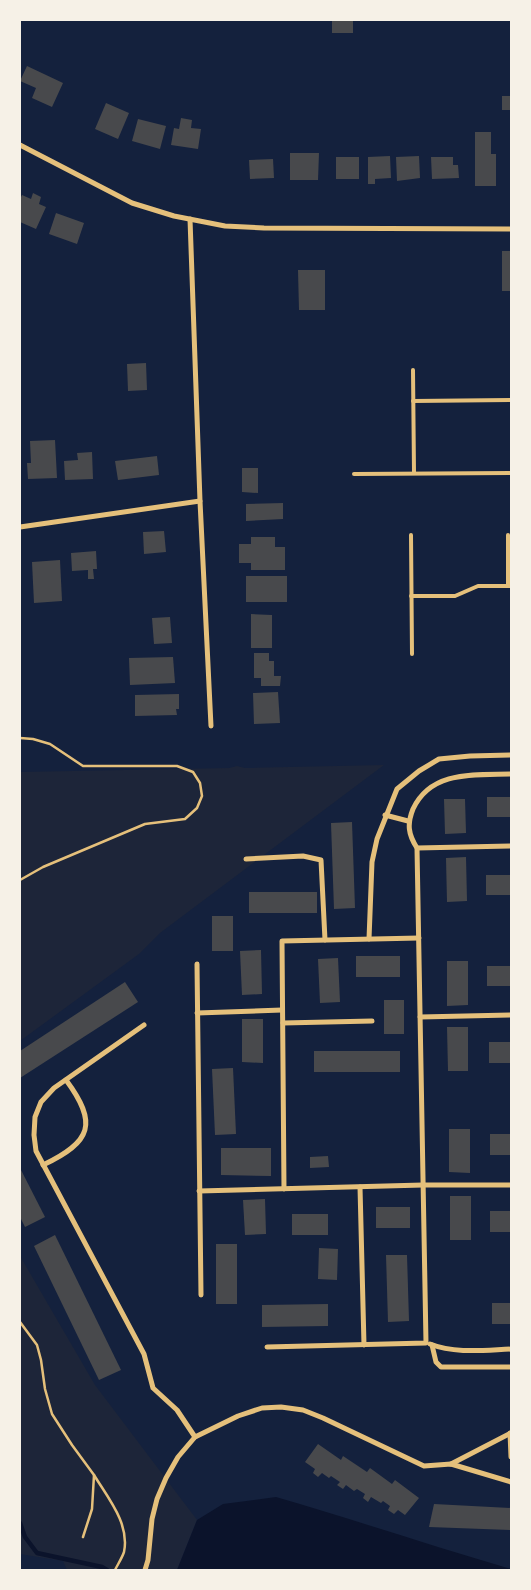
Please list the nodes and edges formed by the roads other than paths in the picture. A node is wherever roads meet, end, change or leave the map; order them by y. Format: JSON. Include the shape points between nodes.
{"nodes":[{"id":1,"x":20,"y":145,"type":"edge"},
{"id":2,"x":190,"y":220,"type":"junction"},
{"id":3,"x":511,"y":229,"type":"edge"},
{"id":4,"x":413,"y":370,"type":"dead end"},
{"id":5,"x":511,"y":400,"type":"edge"},
{"id":6,"x":413,"y":401,"type":"junction"},
{"id":7,"x":414,"y":473,"type":"junction"},
{"id":8,"x":511,"y":473,"type":"edge"},
{"id":9,"x":354,"y":474,"type":"dead end"},
{"id":10,"x":200,"y":500,"type":"junction"},
{"id":11,"x":20,"y":527,"type":"edge"},
{"id":12,"x":411,"y":535,"type":"dead end"},
{"id":13,"x":508,"y":535,"type":"dead end"},
{"id":14,"x":510,"y":586,"type":"edge"},
{"id":15,"x":411,"y":596,"type":"junction"},
{"id":16,"x":412,"y":654,"type":"dead end"},
{"id":17,"x":211,"y":726,"type":"dead end"},
{"id":18,"x":511,"y":755,"type":"edge"},
{"id":19,"x":511,"y":774,"type":"edge"},
{"id":20,"x":385,"y":815,"type":"junction"},
{"id":21,"x":408,"y":821,"type":"junction"},
{"id":22,"x":511,"y":846,"type":"edge"},
{"id":23,"x":417,"y":848,"type":"junction"},
{"id":24,"x":246,"y":860,"type":"dead end"},
{"id":25,"x":419,"y":938,"type":"junction"},
{"id":26,"x":368,"y":939,"type":"junction"},
{"id":27,"x":324,"y":940,"type":"junction"},
{"id":28,"x":197,"y":964,"type":"dead end"},
{"id":29,"x":282,"y":1010,"type":"junction"},
{"id":30,"x":198,"y":1013,"type":"junction"},
{"id":31,"x":511,"y":1015,"type":"edge"},
{"id":32,"x":420,"y":1017,"type":"junction"},
{"id":33,"x":372,"y":1021,"type":"dead end"},
{"id":34,"x":283,"y":1023,"type":"junction"},
{"id":35,"x":144,"y":1025,"type":"dead end"},
{"id":36,"x":66,"y":1080,"type":"junction"},
{"id":37,"x":44,"y":1165,"type":"junction"},
{"id":38,"x":423,"y":1185,"type":"junction"},
{"id":39,"x":511,"y":1185,"type":"edge"},
{"id":40,"x":360,"y":1187,"type":"junction"},
{"id":41,"x":284,"y":1189,"type":"junction"},
{"id":42,"x":199,"y":1191,"type":"junction"},
{"id":43,"x":201,"y":1295,"type":"dead end"},
{"id":44,"x":429,"y":1344,"type":"junction"},
{"id":45,"x":364,"y":1345,"type":"junction"},
{"id":46,"x":267,"y":1347,"type":"dead end"},
{"id":47,"x":511,"y":1349,"type":"edge"},
{"id":48,"x":511,"y":1367,"type":"edge"},
{"id":49,"x":511,"y":1433,"type":"edge"},
{"id":50,"x":195,"y":1437,"type":"junction"},
{"id":51,"x":511,"y":1457,"type":"edge"},
{"id":52,"x":450,"y":1464,"type":"junction"},
{"id":53,"x":511,"y":1482,"type":"edge"},
{"id":54,"x":145,"y":1570,"type":"edge"}],
"edges":[{"from":1,"to":2,"type":"street","via":[[132,204]]},
{"from":2,"to":3,"type":"street","via":[[264,228]]},
{"from":2,"to":10,"type":"street"},
{"from":4,"to":6,"type":"lane"},
{"from":5,"to":6,"type":"lane"},
{"from":6,"to":7,"type":"lane"},
{"from":7,"to":8,"type":"lane"},
{"from":7,"to":9,"type":"lane"},
{"from":10,"to":11,"type":"street"},
{"from":10,"to":17,"type":"street"},
{"from":12,"to":15,"type":"lane"},
{"from":13,"to":14,"type":"lane"},
{"from":14,"to":15,"type":"lane","via":[[478,586],[454,596]]},
{"from":15,"to":16,"type":"lane"},
{"from":18,"to":20,"type":"street","via":[[439,760],[396,789]]},
{"from":19,"to":21,"type":"street","via":[[460,775],[437,782],[416,802]]},
{"from":20,"to":21,"type":"street"},
{"from":20,"to":26,"type":"street","via":[[372,862]]},
{"from":21,"to":23,"type":"street","via":[[411,839]]},
{"from":22,"to":23,"type":"street"},
{"from":23,"to":25,"type":"street"},
{"from":24,"to":27,"type":"street","via":[[303,856],[321,860]]},
{"from":25,"to":26,"type":"street"},
{"from":25,"to":32,"type":"street"},
{"from":26,"to":27,"type":"street"},
{"from":27,"to":29,"type":"street","via":[[282,941]]},
{"from":28,"to":30,"type":"street"},
{"from":29,"to":30,"type":"street"},
{"from":29,"to":34,"type":"street"},
{"from":30,"to":42,"type":"street"},
{"from":31,"to":32,"type":"street"},
{"from":32,"to":38,"type":"street"},
{"from":33,"to":34,"type":"street"},
{"from":34,"to":41,"type":"street"},
{"from":35,"to":36,"type":"street"},
{"from":36,"to":37,"type":"street","via":[[41,1102],[35,1117],[36,1151]]},
{"from":36,"to":37,"type":"street","via":[[86,1114],[85,1132],[75,1147]]},
{"from":37,"to":50,"type":"street","via":[[144,1354],[153,1388],[177,1410]]},
{"from":38,"to":39,"type":"street"},
{"from":38,"to":40,"type":"street"},
{"from":38,"to":44,"type":"street"},
{"from":40,"to":41,"type":"street"},
{"from":40,"to":45,"type":"street"},
{"from":41,"to":42,"type":"street"},
{"from":42,"to":43,"type":"street"},
{"from":44,"to":45,"type":"street"},
{"from":44,"to":47,"type":"street","via":[[456,1350]]},
{"from":44,"to":48,"type":"street","via":[[441,1367]]},
{"from":45,"to":46,"type":"street"},
{"from":49,"to":51,"type":"street"},
{"from":49,"to":52,"type":"street"},
{"from":50,"to":52,"type":"street","via":[[238,1416],[262,1408],[281,1407],[303,1410],[323,1418],[424,1466]]},
{"from":50,"to":54,"type":"street","via":[[178,1457],[158,1499]]},
{"from":52,"to":53,"type":"street"}]}
